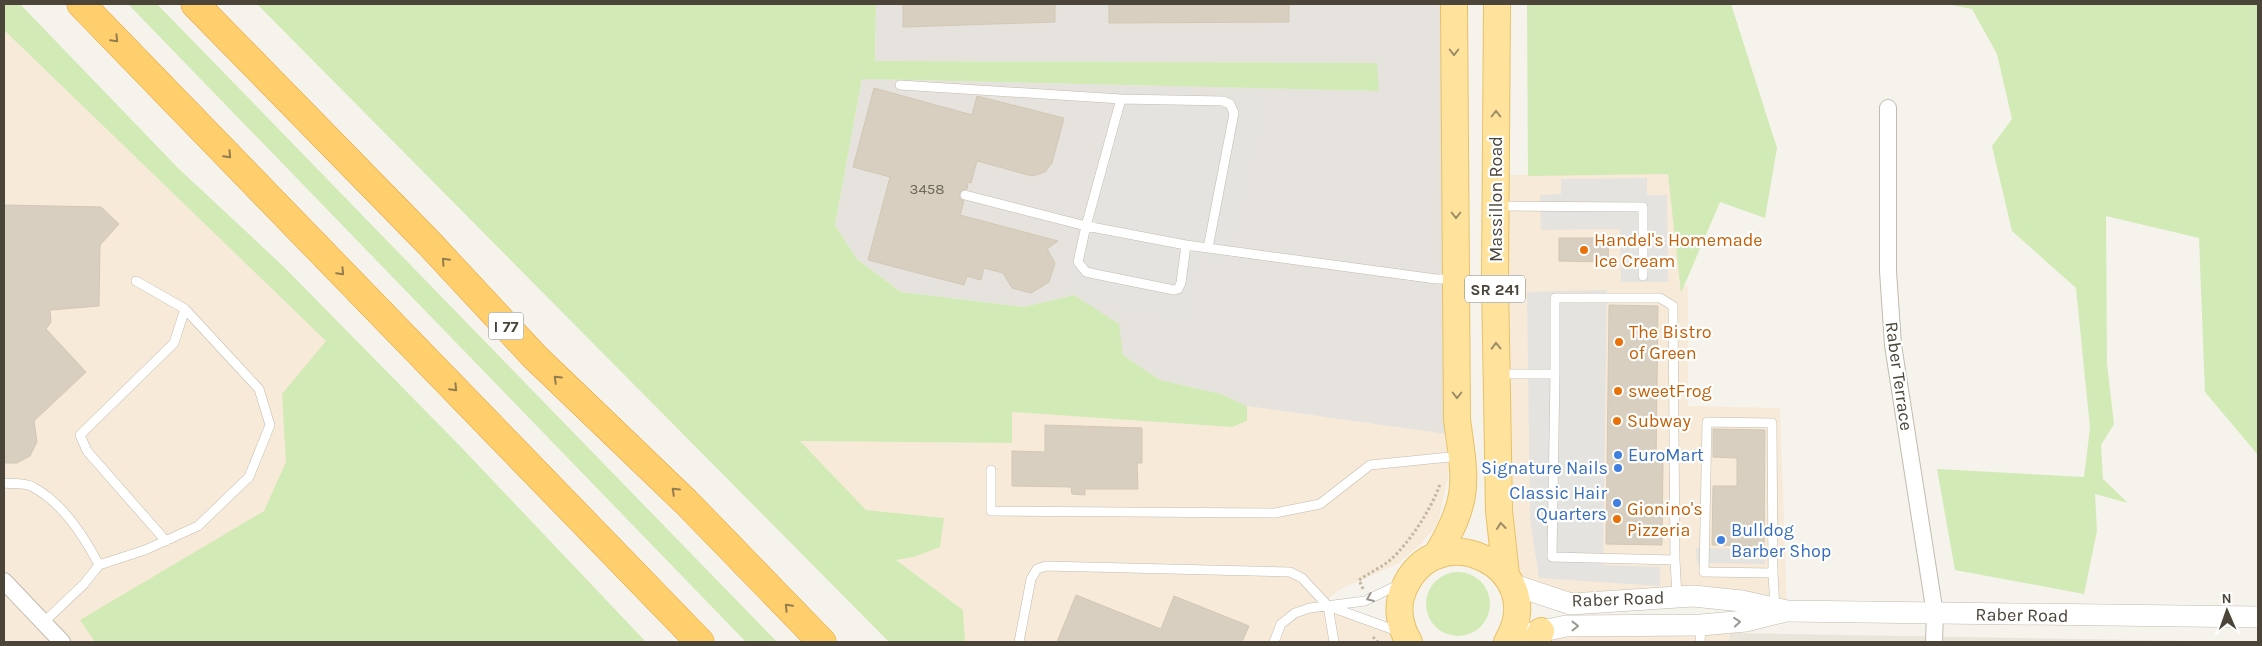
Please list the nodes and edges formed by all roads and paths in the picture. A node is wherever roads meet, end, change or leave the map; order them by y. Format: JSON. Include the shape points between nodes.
{"nodes":[{"id":1,"x":81,"y":4,"type":"edge"},
{"id":2,"x":195,"y":4,"type":"edge"},
{"id":3,"x":1454,"y":4,"type":"edge"},
{"id":4,"x":1497,"y":4,"type":"edge"},
{"id":5,"x":900,"y":85,"type":"dead end"},
{"id":6,"x":1121,"y":99,"type":"junction"},
{"id":7,"x":1888,"y":108,"type":"dead end"},
{"id":8,"x":965,"y":195,"type":"dead end"},
{"id":9,"x":1496,"y":206,"type":"junction"},
{"id":10,"x":1086,"y":226,"type":"junction"},
{"id":11,"x":1186,"y":245,"type":"junction"},
{"id":12,"x":1208,"y":248,"type":"junction"},
{"id":13,"x":1643,"y":276,"type":"dead end"},
{"id":14,"x":1456,"y":279,"type":"junction"},
{"id":15,"x":136,"y":281,"type":"dead end"},
{"id":16,"x":185,"y":308,"type":"junction"},
{"id":17,"x":1497,"y":374,"type":"junction"},
{"id":18,"x":1555,"y":374,"type":"junction"},
{"id":19,"x":1451,"y":457,"type":"junction"},
{"id":20,"x":991,"y":470,"type":"dead end"},
{"id":21,"x":4,"y":483,"type":"edge"},
{"id":22,"x":166,"y":541,"type":"junction"},
{"id":23,"x":1436,"y":556,"type":"junction"},
{"id":24,"x":1676,"y":560,"type":"junction"},
{"id":25,"x":99,"y":565,"type":"junction"},
{"id":26,"x":1773,"y":573,"type":"junction"},
{"id":27,"x":1408,"y":579,"type":"junction"},
{"id":28,"x":1508,"y":579,"type":"junction"},
{"id":29,"x":4,"y":581,"type":"edge"},
{"id":30,"x":1677,"y":598,"type":"junction"},
{"id":31,"x":1367,"y":600,"type":"junction"},
{"id":32,"x":1328,"y":606,"type":"junction"},
{"id":33,"x":1781,"y":610,"type":"junction"},
{"id":34,"x":1934,"y":614,"type":"junction"},
{"id":35,"x":2258,"y":617,"type":"edge"},
{"id":36,"x":1366,"y":619,"type":"junction"},
{"id":37,"x":44,"y":622,"type":"junction"},
{"id":38,"x":1701,"y":634,"type":"edge"},
{"id":39,"x":1539,"y":637,"type":"edge"},
{"id":40,"x":1407,"y":638,"type":"edge"},
{"id":41,"x":1509,"y":640,"type":"edge"},
{"id":42,"x":62,"y":642,"type":"edge"},
{"id":43,"x":700,"y":642,"type":"edge"},
{"id":44,"x":822,"y":642,"type":"edge"},
{"id":45,"x":1019,"y":642,"type":"edge"},
{"id":46,"x":1274,"y":642,"type":"edge"},
{"id":47,"x":1334,"y":642,"type":"edge"},
{"id":48,"x":1378,"y":642,"type":"edge"},
{"id":49,"x":1934,"y":642,"type":"edge"}],
"edges":[{"from":1,"to":43,"type":"highway","one_way":true},
{"from":44,"to":2,"type":"highway","number":"I 77","one_way":true,"via":[[686,502],[535,357],[428,242]]},
{"from":3,"to":14,"type":"main road","one_way":true},
{"from":9,"to":4,"type":"main road","name":"Massillon Road","number":"SR 241","one_way":true},
{"from":5,"to":6,"type":"lane"},
{"from":6,"to":10,"type":"lane"},
{"from":6,"to":12,"type":"lane","via":[[1223,101],[1230,104],[1234,113]]},
{"from":7,"to":34,"type":"street","name":"Raber Terrace","via":[[1888,271],[1893,345]]},
{"from":8,"to":10,"type":"lane"},
{"from":9,"to":13,"type":"lane","via":[[1643,207]]},
{"from":17,"to":9,"type":"main road","name":"Massillon Road","number":"SR 241","one_way":true},
{"from":10,"to":11,"type":"lane"},
{"from":10,"to":11,"type":"lane","via":[[1078,262],[1086,272],[1170,290],[1180,286]]},
{"from":11,"to":12,"type":"lane"},
{"from":12,"to":14,"type":"lane","via":[[1436,280]]},
{"from":14,"to":19,"type":"main road","one_way":true,"via":[[1457,420]]},
{"from":15,"to":16,"type":"lane"},
{"from":16,"to":22,"type":"lane","via":[[174,343],[80,435],[87,451]]},
{"from":16,"to":22,"type":"lane","via":[[259,389],[270,425],[249,477],[198,526]]},
{"from":17,"to":18,"type":"lane"},
{"from":28,"to":17,"type":"main road","name":"Massillon Road","number":"SR 241","one_way":true,"via":[[1499,511]]},
{"from":18,"to":24,"type":"lane","via":[[1552,558]]},
{"from":18,"to":24,"type":"lane","via":[[1555,298],[1660,298],[1673,306]]},
{"from":19,"to":20,"type":"lane","via":[[1370,465],[1320,504],[1275,513],[991,511]]},
{"from":19,"to":23,"type":"main road","via":[[1465,477],[1463,500],[1451,532]]},
{"from":19,"to":31,"type":"path","via":[[1433,503],[1414,531],[1390,560],[1359,580]]},
{"from":21,"to":25,"type":"lane","via":[[29,485],[51,499],[86,539]]},
{"from":22,"to":25,"type":"lane"},
{"from":23,"to":27,"type":"main road","via":[[1420,565]]},
{"from":23,"to":28,"type":"main road","via":[[1454,551],[1473,553],[1491,561]]},
{"from":24,"to":30,"type":"lane"},
{"from":25,"to":37,"type":"lane"},
{"from":26,"to":26,"type":"lane","via":[[1772,423],[1707,422],[1704,572]]},
{"from":26,"to":33,"type":"lane"},
{"from":27,"to":31,"type":"lane","one_way":true},
{"from":27,"to":40,"type":"main road","via":[[1399,615]]},
{"from":28,"to":30,"type":"street","name":"Raber Road","via":[[1571,604]]},
{"from":28,"to":41,"type":"main road","name":"Massillon Road","via":[[1515,592],[1518,612]]},
{"from":29,"to":37,"type":"street"},
{"from":30,"to":33,"type":"street","name":"Raber Road","via":[[1693,596],[1742,601]]},
{"from":31,"to":32,"type":"lane"},
{"from":32,"to":36,"type":"lane"},
{"from":32,"to":45,"type":"lane","via":[[1302,578],[1290,572],[1046,566],[1037,569],[1031,579]]},
{"from":32,"to":46,"type":"lane","via":[[1295,613],[1281,624]]},
{"from":32,"to":47,"type":"lane"},
{"from":33,"to":34,"type":"street","name":"Raber Road"},
{"from":38,"to":33,"type":"street","name":"Raber Road","one_way":true},
{"from":34,"to":35,"type":"street","name":"Raber Road"},
{"from":34,"to":49,"type":"street","name":"Raber Terrace"},
{"from":36,"to":40,"type":"lane"},
{"from":36,"to":48,"type":"path","via":[[1363,628]]},
{"from":37,"to":42,"type":"street"},
{"from":39,"to":38,"type":"street","name":"Raber Road","one_way":true,"via":[[1566,626]]},
{"from":39,"to":41,"type":"street","name":"Raber Road"}]}
